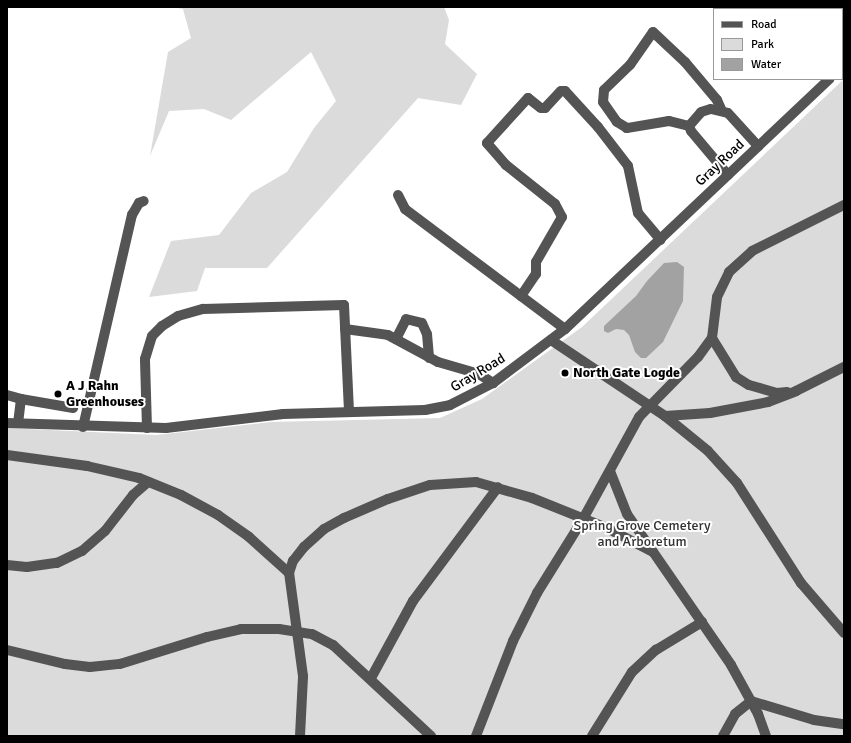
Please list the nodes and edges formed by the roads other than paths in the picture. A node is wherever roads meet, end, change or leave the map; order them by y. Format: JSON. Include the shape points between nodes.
{"nodes":[{"id":1,"x":829,"y":80,"type":"edge"},
{"id":2,"x":721,"y":110,"type":"junction"},
{"id":3,"x":689,"y":126,"type":"junction"},
{"id":4,"x":758,"y":146,"type":"junction"},
{"id":5,"x":728,"y":175,"type":"junction"},
{"id":6,"x":398,"y":195,"type":"dead end"},
{"id":7,"x":144,"y":201,"type":"dead end"},
{"id":8,"x":844,"y":205,"type":"edge"},
{"id":9,"x":661,"y":240,"type":"junction"},
{"id":10,"x":521,"y":296,"type":"junction"},
{"id":11,"x":345,"y":329,"type":"junction"},
{"id":12,"x":565,"y":329,"type":"junction"},
{"id":13,"x":712,"y":338,"type":"junction"},
{"id":14,"x":396,"y":339,"type":"junction"},
{"id":15,"x":551,"y":340,"type":"junction"},
{"id":16,"x":429,"y":358,"type":"junction"},
{"id":17,"x":844,"y":367,"type":"edge"},
{"id":18,"x":493,"y":383,"type":"junction"},
{"id":19,"x":796,"y":391,"type":"junction"},
{"id":20,"x":7,"y":395,"type":"edge"},
{"id":21,"x":21,"y":399,"type":"junction"},
{"id":22,"x":648,"y":405,"type":"junction"},
{"id":23,"x":73,"y":408,"type":"dead end"},
{"id":24,"x":349,"y":411,"type":"junction"},
{"id":25,"x":665,"y":416,"type":"junction"},
{"id":26,"x":7,"y":423,"type":"edge"},
{"id":27,"x":18,"y":423,"type":"junction"},
{"id":28,"x":83,"y":427,"type":"junction"},
{"id":29,"x":147,"y":428,"type":"junction"},
{"id":30,"x":7,"y":455,"type":"edge"},
{"id":31,"x":610,"y":471,"type":"junction"},
{"id":32,"x":148,"y":482,"type":"junction"},
{"id":33,"x":498,"y":487,"type":"junction"},
{"id":34,"x":583,"y":519,"type":"junction"},
{"id":35,"x":653,"y":552,"type":"junction"},
{"id":36,"x":7,"y":565,"type":"edge"},
{"id":37,"x":289,"y":573,"type":"junction"},
{"id":38,"x":702,"y":622,"type":"junction"},
{"id":39,"x":298,"y":632,"type":"junction"},
{"id":40,"x":844,"y":633,"type":"edge"},
{"id":41,"x":7,"y":650,"type":"edge"},
{"id":42,"x":371,"y":678,"type":"junction"},
{"id":43,"x":751,"y":701,"type":"junction"},
{"id":44,"x":844,"y":724,"type":"edge"},
{"id":45,"x":300,"y":736,"type":"edge"},
{"id":46,"x":431,"y":736,"type":"edge"},
{"id":47,"x":476,"y":736,"type":"edge"},
{"id":48,"x":592,"y":736,"type":"edge"},
{"id":49,"x":724,"y":736,"type":"edge"},
{"id":50,"x":766,"y":736,"type":"edge"}],
"edges":[{"from":1,"to":4,"type":"street","name":"Gray Road"},
{"from":2,"to":3,"type":"street","via":[[701,112]]},
{"from":2,"to":3,"type":"street","via":[[713,94],[653,32],[630,65],[604,90],[603,102],[617,122],[627,128],[669,121]]},
{"from":2,"to":4,"type":"street","via":[[728,113]]},
{"from":3,"to":5,"type":"street"},
{"from":4,"to":5,"type":"street","name":"Gray Road"},
{"from":5,"to":9,"type":"street","name":"Gray Road"},
{"from":6,"to":10,"type":"street","via":[[405,209]]},
{"from":7,"to":28,"type":"street","via":[[139,203],[132,215]]},
{"from":8,"to":13,"type":"street","via":[[752,251],[738,262],[722,282],[717,297]]},
{"from":9,"to":10,"type":"street","via":[[638,213],[628,166],[598,127],[565,91],[561,91],[545,108],[541,108],[528,98],[487,143],[506,166],[556,204],[562,217],[536,262],[536,274]]},
{"from":9,"to":12,"type":"street","name":"Gray Road"},
{"from":10,"to":12,"type":"street"},
{"from":11,"to":14,"type":"street","via":[[379,332]]},
{"from":11,"to":24,"type":"street"},
{"from":11,"to":29,"type":"street","via":[[344,305],[203,308],[178,316],[157,331],[147,349]]},
{"from":12,"to":15,"type":"street","name":"Gray Road"},
{"from":13,"to":19,"type":"street","via":[[718,343],[725,361],[736,377],[777,393]]},
{"from":13,"to":22,"type":"street","via":[[698,357]]},
{"from":14,"to":16,"type":"street"},
{"from":14,"to":16,"type":"street","via":[[406,318],[422,323],[427,334]]},
{"from":15,"to":18,"type":"street","name":"Gray Road"},
{"from":15,"to":22,"type":"street"},
{"from":16,"to":18,"type":"street","via":[[478,374]]},
{"from":17,"to":19,"type":"street"},
{"from":18,"to":24,"type":"street","name":"Gray Road","via":[[473,395],[437,408]]},
{"from":19,"to":25,"type":"street","via":[[754,404],[710,413]]},
{"from":20,"to":21,"type":"street"},
{"from":21,"to":23,"type":"street"},
{"from":21,"to":27,"type":"street"},
{"from":22,"to":25,"type":"street"},
{"from":22,"to":31,"type":"street"},
{"from":24,"to":29,"type":"street","name":"Gray Road","via":[[283,414]]},
{"from":25,"to":40,"type":"street","via":[[708,451],[737,483],[801,583]]},
{"from":26,"to":27,"type":"street","name":"Gray Road"},
{"from":27,"to":28,"type":"street","name":"Gray Road"},
{"from":28,"to":29,"type":"street","name":"Gray Road"},
{"from":30,"to":32,"type":"street","via":[[87,466]]},
{"from":31,"to":34,"type":"street"},
{"from":31,"to":35,"type":"street","via":[[627,514]]},
{"from":32,"to":36,"type":"street","via":[[133,495],[105,531],[82,551],[57,563]]},
{"from":32,"to":37,"type":"street","via":[[181,495],[218,515],[249,537]]},
{"from":33,"to":34,"type":"street"},
{"from":33,"to":37,"type":"street","via":[[476,482],[456,482],[430,485],[388,499],[324,529],[304,547]]},
{"from":33,"to":42,"type":"street","via":[[413,601]]},
{"from":34,"to":35,"type":"street"},
{"from":34,"to":47,"type":"street","via":[[537,593],[512,641]]},
{"from":35,"to":38,"type":"street"},
{"from":37,"to":39,"type":"street"},
{"from":38,"to":43,"type":"street"},
{"from":38,"to":48,"type":"street","via":[[656,650],[632,672]]},
{"from":39,"to":41,"type":"street","via":[[242,629],[206,637],[120,664],[90,667],[65,664]]},
{"from":39,"to":42,"type":"street","via":[[312,634],[333,645]]},
{"from":39,"to":45,"type":"street","via":[[303,676]]},
{"from":42,"to":46,"type":"street"},
{"from":43,"to":44,"type":"street","via":[[814,720]]},
{"from":43,"to":49,"type":"street","via":[[735,714]]},
{"from":43,"to":50,"type":"street"}]}
